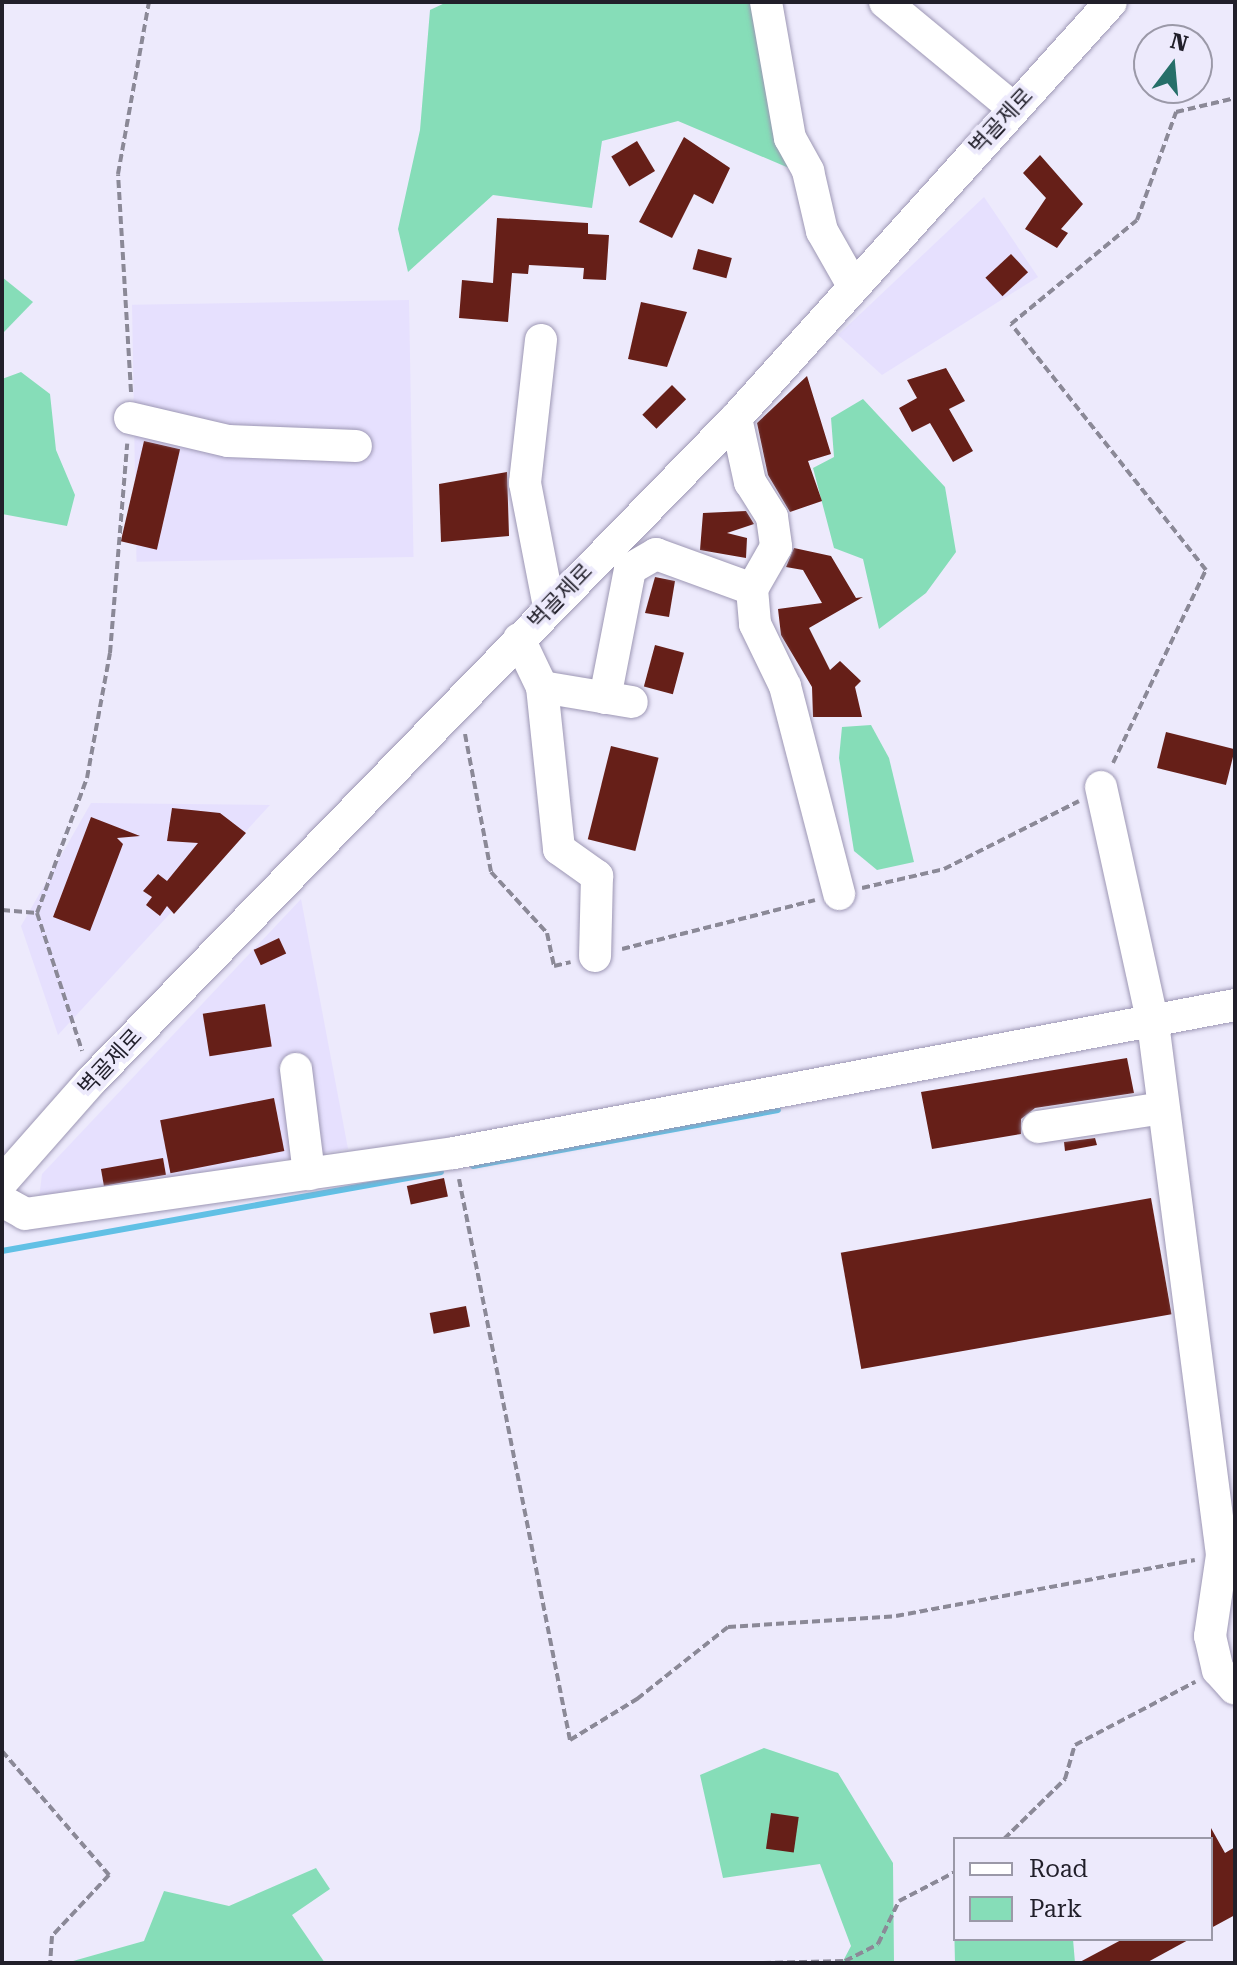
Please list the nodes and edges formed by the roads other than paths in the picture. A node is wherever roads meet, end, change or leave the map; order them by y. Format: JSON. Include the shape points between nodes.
{"nodes":[{"id":1,"x":766,"y":2,"type":"edge"},
{"id":2,"x":885,"y":2,"type":"edge"},
{"id":3,"x":1111,"y":2,"type":"edge"},
{"id":4,"x":1013,"y":108,"type":"junction"},
{"id":5,"x":851,"y":282,"type":"junction"},
{"id":6,"x":541,"y":340,"type":"dead end"},
{"id":7,"x":130,"y":418,"type":"road end"},
{"id":8,"x":736,"y":418,"type":"junction"},
{"id":9,"x":356,"y":446,"type":"dead end"},
{"id":10,"x":752,"y":589,"type":"junction"},
{"id":11,"x":549,"y":607,"type":"junction"},
{"id":12,"x":519,"y":639,"type":"junction"},
{"id":13,"x":542,"y":687,"type":"junction"},
{"id":14,"x":1101,"y":787,"type":"road end"},
{"id":15,"x":839,"y":894,"type":"road end"},
{"id":16,"x":595,"y":956,"type":"road end"},
{"id":17,"x":1235,"y":1005,"type":"edge"},
{"id":18,"x":1153,"y":1023,"type":"junction"},
{"id":19,"x":296,"y":1069,"type":"dead end"},
{"id":20,"x":1163,"y":1108,"type":"junction"},
{"id":21,"x":1038,"y":1127,"type":"dead end"},
{"id":22,"x":309,"y":1174,"type":"junction"},
{"id":23,"x":2,"y":1182,"type":"edge"},
{"id":24,"x":2,"y":1201,"type":"edge"},
{"id":25,"x":1228,"y":1565,"type":"edge"},
{"id":26,"x":1227,"y":1679,"type":"edge"}],
"edges":[{"from":1,"to":5,"type":"street","via":[[790,138],[808,171],[822,231]]},
{"from":2,"to":4,"type":"street"},
{"from":3,"to":4,"type":"street","name":"벽골제로"},
{"from":4,"to":5,"type":"street","name":"벽골제로"},
{"from":5,"to":8,"type":"street","name":"벽골제로"},
{"from":6,"to":11,"type":"street","via":[[525,483]]},
{"from":7,"to":9,"type":"street","via":[[228,441]]},
{"from":8,"to":10,"type":"street","via":[[750,482],[772,517],[776,547]]},
{"from":8,"to":11,"type":"street","name":"벽골제로"},
{"from":10,"to":13,"type":"street","via":[[656,554],[630,569],[619,700]]},
{"from":10,"to":15,"type":"street","via":[[755,624],[785,686]]},
{"from":11,"to":12,"type":"street","name":"벽골제로"},
{"from":12,"to":13,"type":"street"},
{"from":12,"to":23,"type":"street","name":"벽골제로","via":[[91,1081]]},
{"from":13,"to":16,"type":"street","via":[[559,849],[597,876]]},
{"from":14,"to":18,"type":"street"},
{"from":17,"to":18,"type":"street"},
{"from":18,"to":20,"type":"street"},
{"from":18,"to":22,"type":"street","via":[[454,1153]]},
{"from":19,"to":22,"type":"street"},
{"from":20,"to":21,"type":"street"},
{"from":20,"to":25,"type":"street"},
{"from":22,"to":24,"type":"street","via":[[25,1214]]},
{"from":25,"to":26,"type":"street","via":[[1210,1636]]}]}
